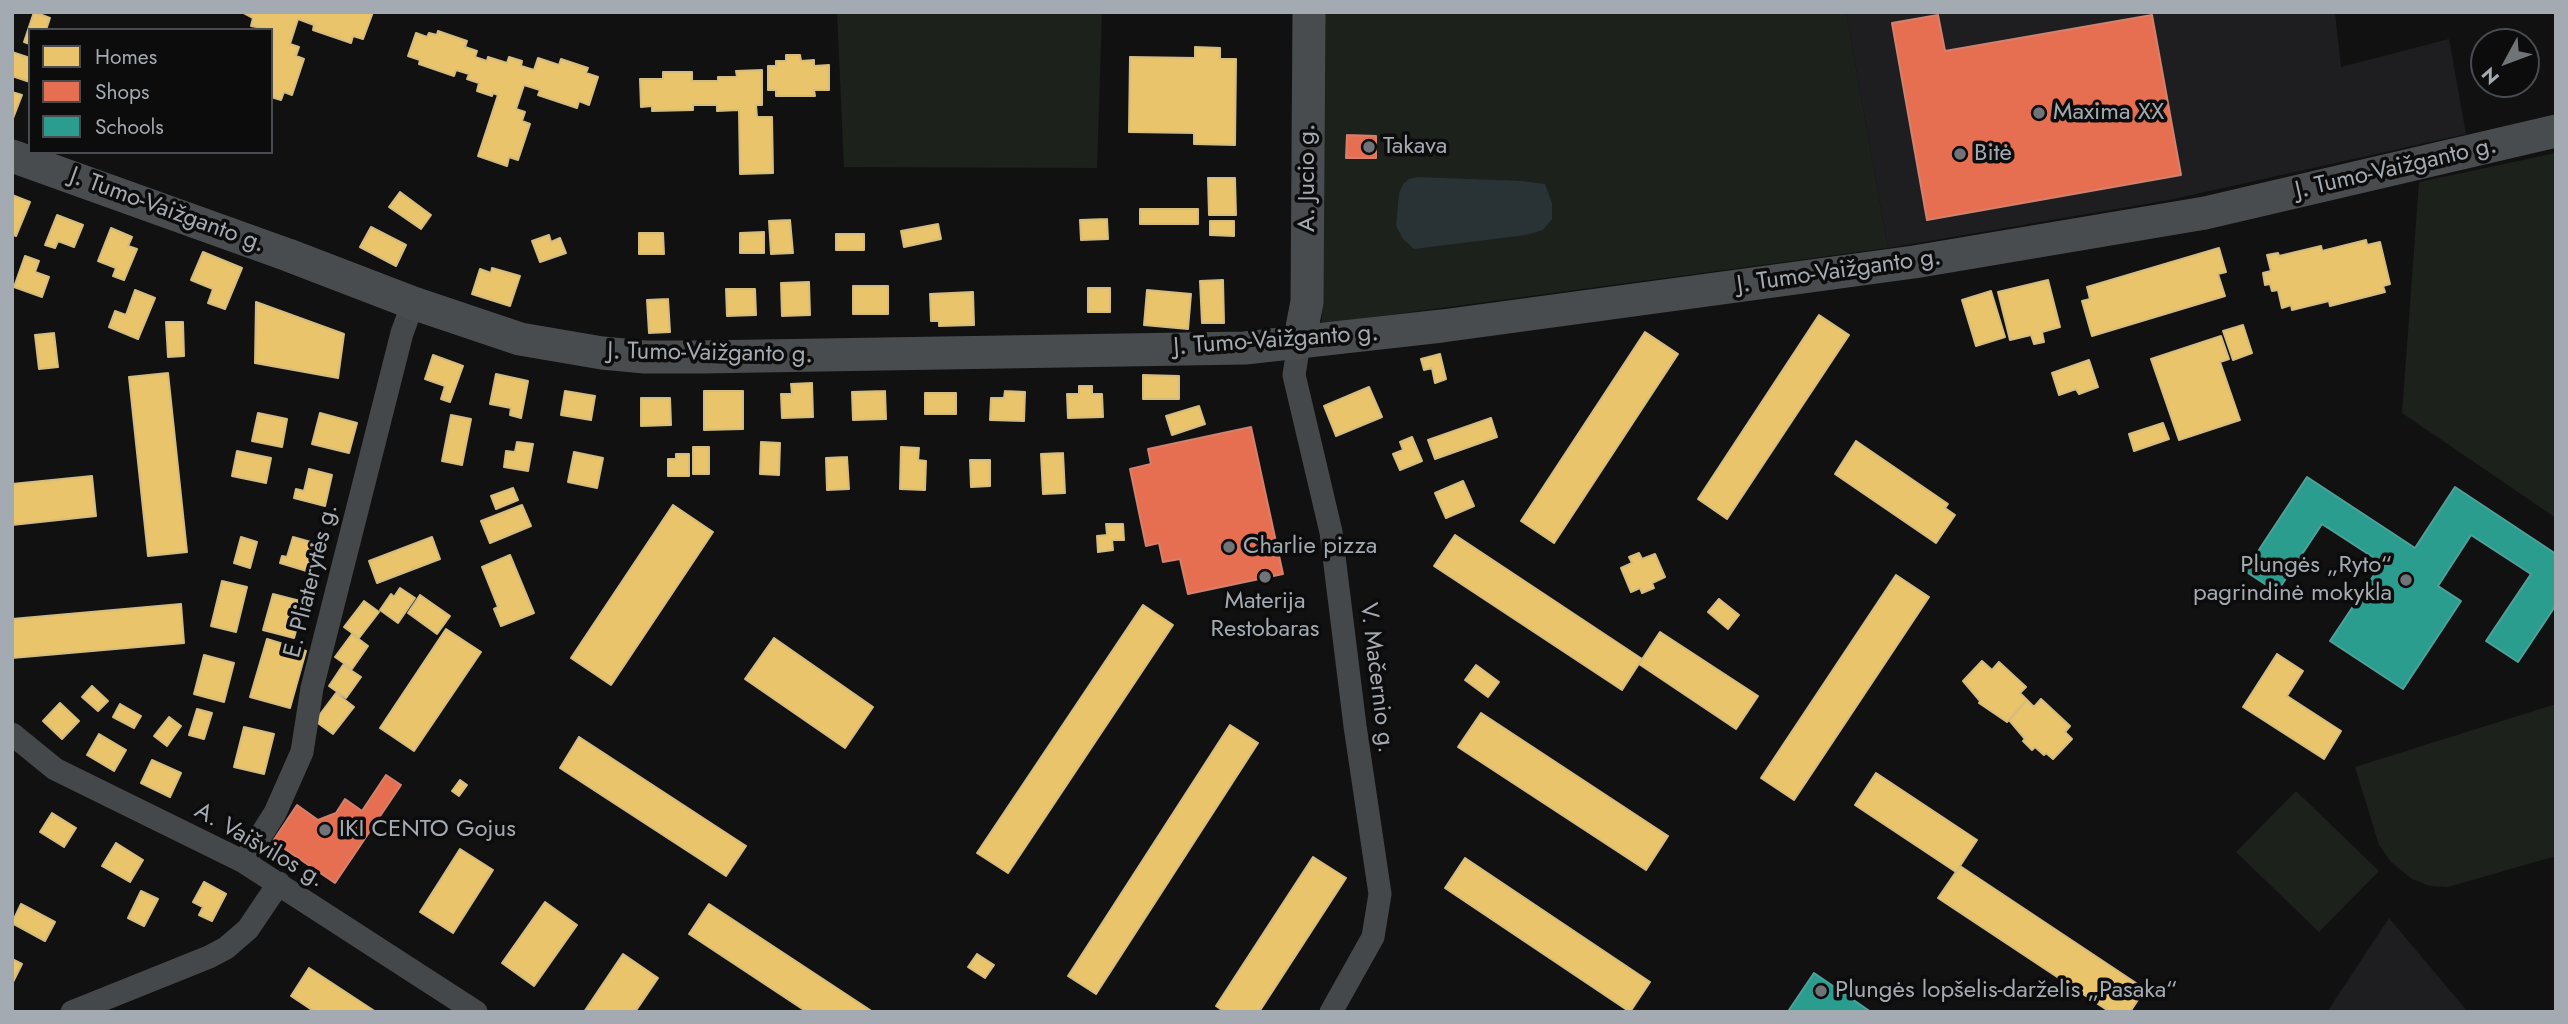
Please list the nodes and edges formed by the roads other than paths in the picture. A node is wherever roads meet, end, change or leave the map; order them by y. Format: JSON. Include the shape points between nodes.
{"nodes":[{"id":1,"x":1309,"y":12,"type":"edge"},
{"id":2,"x":2556,"y":131,"type":"edge"},
{"id":3,"x":12,"y":156,"type":"edge"},
{"id":4,"x":413,"y":303,"type":"junction"},
{"id":5,"x":1299,"y":343,"type":"junction"},
{"id":6,"x":12,"y":734,"type":"edge"},
{"id":7,"x":244,"y":862,"type":"junction"},
{"id":8,"x":279,"y":883,"type":"junction"},
{"id":9,"x":72,"y":1012,"type":"edge"},
{"id":10,"x":476,"y":1012,"type":"edge"},
{"id":11,"x":1331,"y":1012,"type":"edge"}],
"edges":[{"from":1,"to":5,"type":"main road","name":"A. Jucio g.","via":[[1307,302]]},
{"from":2,"to":5,"type":"main road","name":"J. Tumo-Vaižganto g.","via":[[2194,215],[1914,262]]},
{"from":3,"to":4,"type":"main road","name":"J. Tumo-Vaižganto g."},
{"from":4,"to":5,"type":"main road","name":"J. Tumo-Vaižganto g.","via":[[520,339],[645,357],[1245,348]]},
{"from":4,"to":7,"type":"street","name":"E. Pliaterytės g.","via":[[312,688],[302,752],[275,813]]},
{"from":5,"to":11,"type":"street","name":"V. Mačernio g.","via":[[1294,375],[1331,532],[1380,894],[1373,937]]},
{"from":6,"to":7,"type":"street","name":"A. Vaišvilos g.","via":[[55,769]]},
{"from":7,"to":8,"type":"street","name":"A. Vaišvilos g."},
{"from":8,"to":9,"type":"street","via":[[248,929],[226,948]]},
{"from":8,"to":10,"type":"street","name":"A. Vaišvilos g."}]}
